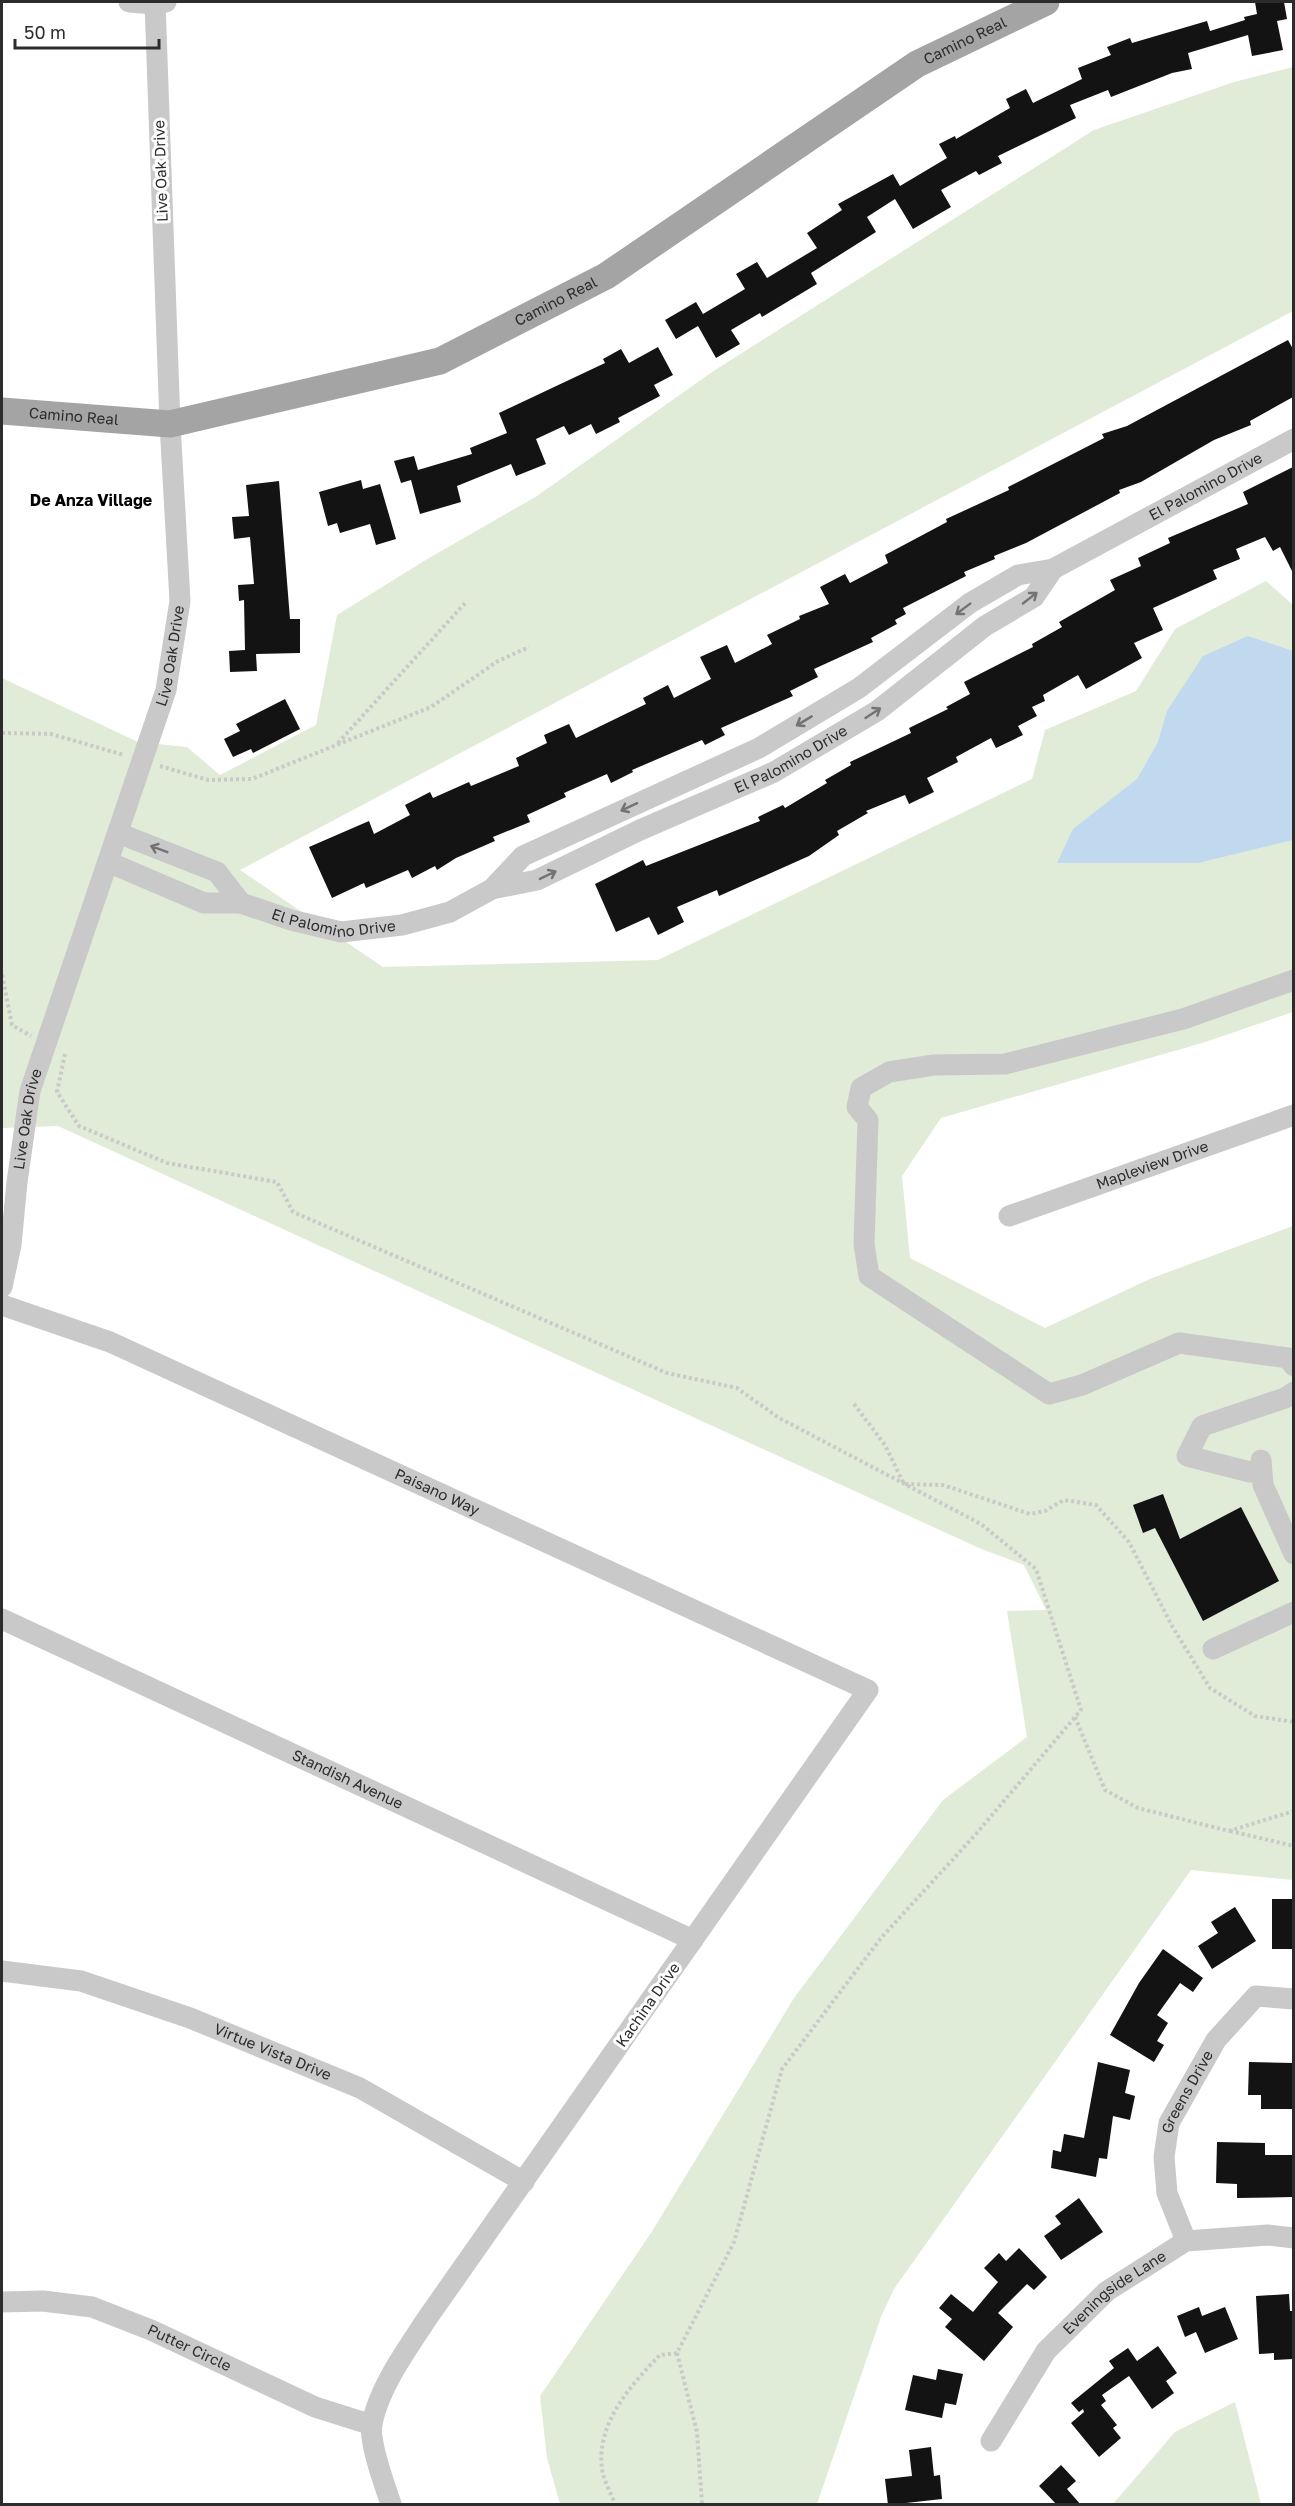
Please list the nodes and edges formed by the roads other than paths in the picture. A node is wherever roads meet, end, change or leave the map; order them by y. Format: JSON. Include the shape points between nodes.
{"nodes":[{"id":1,"x":129,"y":2,"type":"edge"},
{"id":2,"x":159,"y":2,"type":"edge"},
{"id":3,"x":1046,"y":2,"type":"edge"},
{"id":4,"x":2,"y":411,"type":"edge"},
{"id":5,"x":170,"y":424,"type":"junction"},
{"id":6,"x":1293,"y":439,"type":"edge"},
{"id":7,"x":1053,"y":569,"type":"junction"},
{"id":8,"x":118,"y":833,"type":"junction"},
{"id":9,"x":108,"y":862,"type":"junction"},
{"id":10,"x":201,"y":866,"type":"junction"},
{"id":11,"x":492,"y":889,"type":"junction"},
{"id":12,"x":188,"y":896,"type":"junction"},
{"id":13,"x":241,"y":903,"type":"junction"},
{"id":14,"x":1293,"y":980,"type":"edge"},
{"id":15,"x":1293,"y":1115,"type":"edge"},
{"id":16,"x":1010,"y":1216,"type":"dead end"},
{"id":17,"x":2,"y":1287,"type":"edge"},
{"id":18,"x":2,"y":1305,"type":"edge"},
{"id":19,"x":1293,"y":1366,"type":"edge"},
{"id":20,"x":1293,"y":1392,"type":"edge"},
{"id":21,"x":1293,"y":1554,"type":"edge"},
{"id":22,"x":1293,"y":1612,"type":"edge"},
{"id":23,"x":2,"y":1619,"type":"edge"},
{"id":24,"x":1213,"y":1649,"type":"dead end"},
{"id":25,"x":868,"y":1690,"type":"joint"},
{"id":26,"x":693,"y":1940,"type":"junction"},
{"id":27,"x":2,"y":1971,"type":"edge"},
{"id":28,"x":1293,"y":1999,"type":"edge"},
{"id":29,"x":524,"y":2182,"type":"junction"},
{"id":30,"x":1293,"y":2238,"type":"edge"},
{"id":31,"x":1186,"y":2241,"type":"junction"},
{"id":32,"x":2,"y":2302,"type":"edge"},
{"id":33,"x":372,"y":2425,"type":"junction"},
{"id":34,"x":991,"y":2441,"type":"dead end"},
{"id":35,"x":392,"y":2505,"type":"edge"}],
"edges":[{"from":1,"to":2,"type":"street"},
{"from":2,"to":5,"type":"street","name":"Live Oak Drive"},
{"from":3,"to":5,"type":"main road","name":"Camino Real","via":[[917,64],[606,276],[440,362]]},
{"from":4,"to":5,"type":"main road","name":"Camino Real"},
{"from":5,"to":8,"type":"street","name":"Live Oak Drive","via":[[180,601],[166,690]]},
{"from":6,"to":7,"type":"street","name":"El Palomino Drive"},
{"from":7,"to":11,"type":"street","name":"El Palomino Drive","one_way":true,"via":[[1018,575],[970,603],[859,688],[759,748],[524,856]]},
{"from":11,"to":7,"type":"street","name":"El Palomino Drive","one_way":true,"via":[[537,880],[774,772],[877,711],[985,626],[1034,597]]},
{"from":8,"to":9,"type":"street","name":"Live Oak Drive"},
{"from":10,"to":8,"type":"street","one_way":true},
{"from":9,"to":12,"type":"street","name":"El Palomino Drive"},
{"from":9,"to":17,"type":"street","name":"Live Oak Drive","via":[[30,1091]]},
{"from":10,"to":12,"type":"street"},
{"from":10,"to":13,"type":"street","via":[[217,872]]},
{"from":11,"to":13,"type":"street","name":"El Palomino Drive","via":[[440,914],[402,925],[341,932],[291,921]]},
{"from":12,"to":13,"type":"street","name":"El Palomino Drive","via":[[204,903]]},
{"from":14,"to":19,"type":"street","via":[[1182,1019],[1005,1064],[934,1065],[889,1072],[861,1088],[857,1107],[868,1120],[864,1244],[869,1276],[1049,1394],[1082,1385],[1179,1343],[1288,1358]]},
{"from":15,"to":16,"type":"street","name":"Mapleview Drive"},
{"from":18,"to":25,"type":"street","name":"Paisano Way","via":[[110,1342]]},
{"from":20,"to":21,"type":"street","via":[[1202,1426],[1187,1456],[1256,1466]]},
{"from":22,"to":24,"type":"street"},
{"from":23,"to":26,"type":"street","name":"Standish Avenue"},
{"from":25,"to":26,"type":"street","name":"Kachina Drive"},
{"from":26,"to":29,"type":"street","name":"Kachina Drive"},
{"from":27,"to":29,"type":"street","name":"Virtue Vista Drive","via":[[81,1981],[190,2018],[360,2088]]},
{"from":28,"to":31,"type":"street","name":"Greens Drive","via":[[1256,1996],[1216,2040],[1169,2123],[1164,2157],[1167,2193]]},
{"from":29,"to":33,"type":"street","name":"Kachina Drive","via":[[426,2320],[391,2377]]},
{"from":30,"to":31,"type":"street","name":"Eveningside Lane","via":[[1268,2235]]},
{"from":31,"to":34,"type":"street","name":"Eveningside Lane","via":[[1107,2291],[1046,2351]]},
{"from":32,"to":33,"type":"street","name":"Putter Circle","via":[[43,2301],[92,2307],[151,2330],[315,2407]]},
{"from":33,"to":35,"type":"street","via":[[378,2463]]}]}
